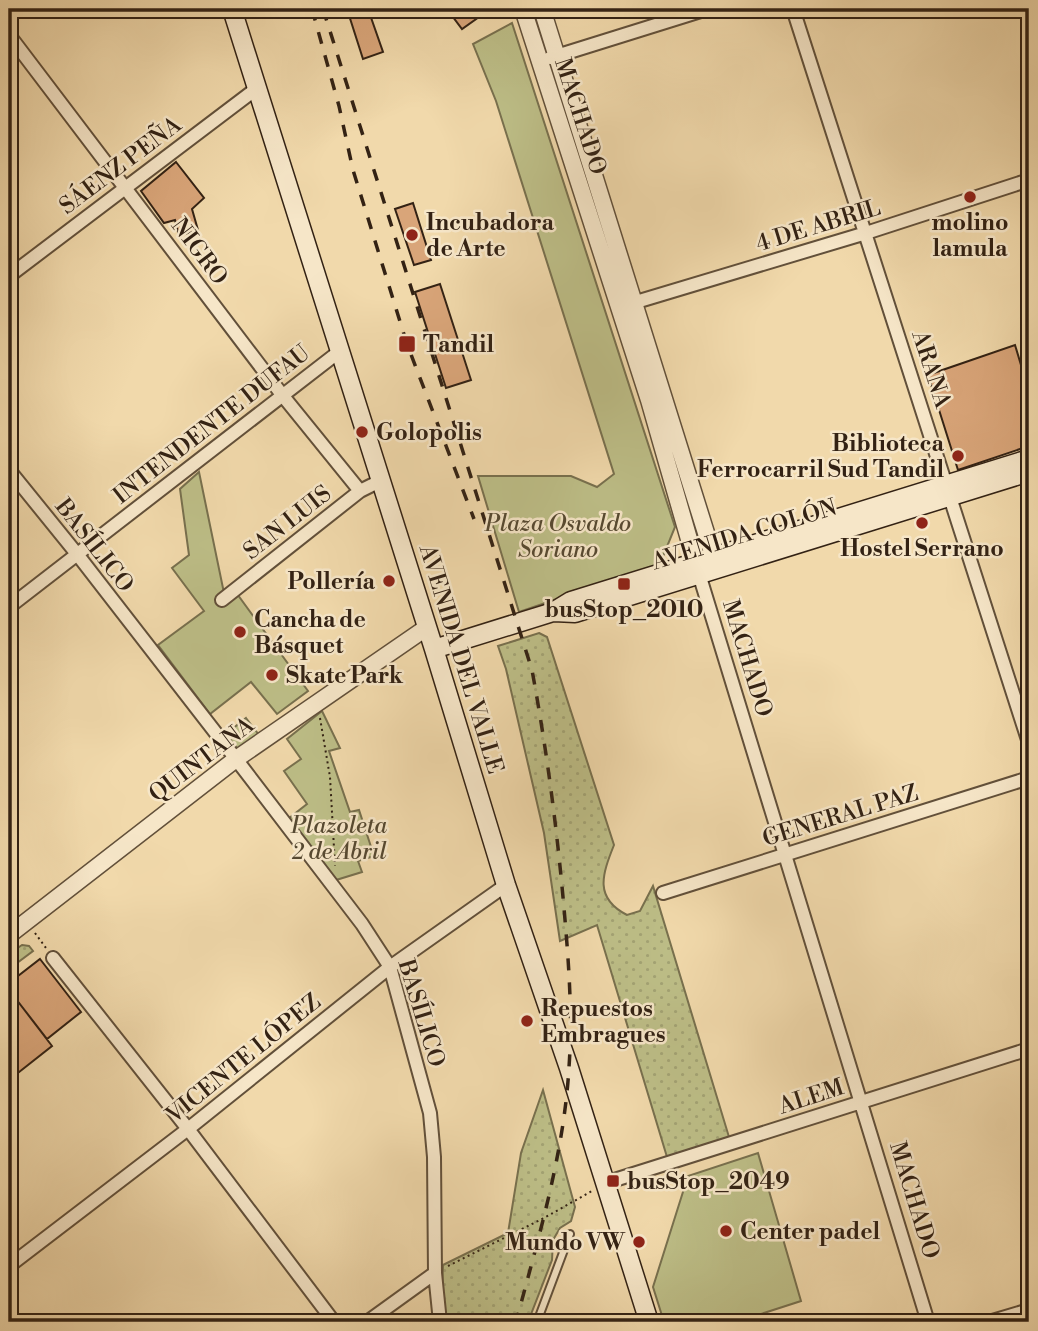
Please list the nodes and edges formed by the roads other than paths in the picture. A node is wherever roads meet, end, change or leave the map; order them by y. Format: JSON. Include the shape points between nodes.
{"nodes":[{"id":1,"x":232,"y":9,"type":"edge"},
{"id":2,"x":523,"y":9,"type":"edge"},
{"id":3,"x":542,"y":9,"type":"edge"},
{"id":4,"x":707,"y":9,"type":"edge"},
{"id":5,"x":793,"y":9,"type":"edge"},
{"id":6,"x":9,"y":35,"type":"edge"},
{"id":7,"x":556,"y":56,"type":"junction"},
{"id":8,"x":539,"y":61,"type":"junction"},
{"id":9,"x":256,"y":89,"type":"junction"},
{"id":10,"x":1029,"y":180,"type":"edge"},
{"id":11,"x":125,"y":186,"type":"junction"},
{"id":12,"x":866,"y":233,"type":"junction"},
{"id":13,"x":9,"y":276,"type":"edge"},
{"id":14,"x":626,"y":305,"type":"junction"},
{"id":15,"x":340,"y":351,"type":"junction"},
{"id":16,"x":284,"y":396,"type":"junction"},
{"id":17,"x":1029,"y":458,"type":"edge"},
{"id":18,"x":9,"y":470,"type":"edge"},
{"id":19,"x":1029,"y":472,"type":"edge"},
{"id":20,"x":380,"y":481,"type":"junction"},
{"id":21,"x":950,"y":490,"type":"junction"},
{"id":22,"x":360,"y":491,"type":"junction"},
{"id":23,"x":77,"y":554,"type":"junction"},
{"id":24,"x":715,"y":562,"type":"junction"},
{"id":25,"x":697,"y":568,"type":"junction"},
{"id":26,"x":222,"y":600,"type":"dead end"},
{"id":27,"x":9,"y":607,"type":"edge"},
{"id":28,"x":426,"y":628,"type":"junction"},
{"id":29,"x":434,"y":649,"type":"junction"},
{"id":30,"x":1029,"y":743,"type":"edge"},
{"id":31,"x":236,"y":759,"type":"junction"},
{"id":32,"x":1029,"y":778,"type":"edge"},
{"id":33,"x":785,"y":854,"type":"junction"},
{"id":34,"x":506,"y":886,"type":"junction"},
{"id":35,"x":663,"y":893,"type":"dead end"},
{"id":36,"x":9,"y":935,"type":"edge"},
{"id":37,"x":53,"y":958,"type":"road end"},
{"id":38,"x":390,"y":967,"type":"junction"},
{"id":39,"x":1029,"y":1048,"type":"edge"},
{"id":40,"x":862,"y":1102,"type":"junction"},
{"id":41,"x":188,"y":1129,"type":"junction"},
{"id":42,"x":605,"y":1184,"type":"junction"},
{"id":43,"x":570,"y":1234,"type":"dead end"},
{"id":44,"x":9,"y":1266,"type":"edge"},
{"id":45,"x":435,"y":1273,"type":"junction"},
{"id":46,"x":1029,"y":1310,"type":"edge"},
{"id":47,"x":334,"y":1322,"type":"edge"},
{"id":48,"x":367,"y":1322,"type":"edge"},
{"id":49,"x":440,"y":1322,"type":"edge"},
{"id":50,"x":537,"y":1322,"type":"edge"},
{"id":51,"x":649,"y":1322,"type":"edge"},
{"id":52,"x":928,"y":1322,"type":"edge"},
{"id":53,"x":989,"y":1322,"type":"edge"}],
"edges":[{"from":1,"to":9,"type":"main road","name":"AVENIDA DEL VALLE"},
{"from":2,"to":8,"type":"street","name":"MACHADO"},
{"from":3,"to":7,"type":"street","name":"MACHADO"},
{"from":4,"to":7,"type":"street"},
{"from":5,"to":12,"type":"street","name":"ARANA"},
{"from":6,"to":11,"type":"street","name":"NIGRO"},
{"from":7,"to":8,"type":"street"},
{"from":7,"to":14,"type":"street","name":"MACHADO"},
{"from":8,"to":14,"type":"street","name":"MACHADO"},
{"from":9,"to":11,"type":"street","name":"SÁENZ PEÑA"},
{"from":9,"to":15,"type":"main road","name":"AVENIDA DEL VALLE"},
{"from":10,"to":12,"type":"street","name":"4 DE ABRIL"},
{"from":11,"to":13,"type":"street","name":"SÁENZ PEÑA"},
{"from":11,"to":16,"type":"street","name":"NIGRO"},
{"from":12,"to":14,"type":"street","name":"4 DE ABRIL"},
{"from":12,"to":21,"type":"street","name":"ARANA"},
{"from":14,"to":24,"type":"street","name":"MACHADO"},
{"from":14,"to":25,"type":"street","name":"MACHADO"},
{"from":15,"to":16,"type":"street","name":"INTENDENTE DUFAU"},
{"from":15,"to":20,"type":"main road","name":"AVENIDA DEL VALLE"},
{"from":16,"to":22,"type":"street","name":"NIGRO"},
{"from":16,"to":23,"type":"street","name":"INTENDENTE DUFAU"},
{"from":17,"to":21,"type":"main road","name":"AVENIDA COLÓN"},
{"from":18,"to":23,"type":"street","name":"BASÍLICO"},
{"from":19,"to":21,"type":"main road","name":"AVENIDA COLÓN"},
{"from":20,"to":22,"type":"street","name":"SAN LUIS"},
{"from":20,"to":28,"type":"main road","name":"AVENIDA DEL VALLE"},
{"from":21,"to":24,"type":"main road","name":"AVENIDA COLÓN"},
{"from":21,"to":30,"type":"street","name":"ARANA"},
{"from":22,"to":26,"type":"street","name":"SAN LUIS"},
{"from":23,"to":27,"type":"street","name":"INTENDENTE DUFAU"},
{"from":23,"to":31,"type":"street","name":"BASÍLICO"},
{"from":24,"to":25,"type":"main road","name":"AVENIDA COLÓN"},
{"from":25,"to":29,"type":"main road","name":"AVENIDA COLÓN","via":[[571,601]]},
{"from":25,"to":33,"type":"street","name":"MACHADO"},
{"from":28,"to":29,"type":"main road","name":"AVENIDA DEL VALLE"},
{"from":28,"to":31,"type":"street","name":"QUINTANA"},
{"from":29,"to":34,"type":"main road","name":"AVENIDA DEL VALLE"},
{"from":31,"to":36,"type":"street","name":"QUINTANA"},
{"from":31,"to":38,"type":"street","name":"BASÍLICO"},
{"from":32,"to":33,"type":"street","name":"GENERAL PAZ"},
{"from":33,"to":35,"type":"street","name":"GENERAL PAZ"},
{"from":33,"to":40,"type":"street","name":"MACHADO"},
{"from":34,"to":38,"type":"street","name":"VICENTE LÓPEZ"},
{"from":34,"to":42,"type":"main road","name":"AVENIDA DEL VALLE"},
{"from":37,"to":41,"type":"street"},
{"from":38,"to":41,"type":"street","name":"VICENTE LÓPEZ"},
{"from":38,"to":45,"type":"street","name":"BASÍLICO","via":[[430,1113]]},
{"from":39,"to":40,"type":"street","name":"ALEM"},
{"from":40,"to":42,"type":"street","name":"ALEM"},
{"from":40,"to":52,"type":"street","name":"MACHADO"},
{"from":41,"to":44,"type":"street","name":"VICENTE LÓPEZ"},
{"from":41,"to":47,"type":"street"},
{"from":42,"to":51,"type":"main road","name":"AVENIDA DEL VALLE"},
{"from":43,"to":50,"type":"lane"},
{"from":45,"to":48,"type":"street"},
{"from":45,"to":49,"type":"street","name":"BASÍLICO"},
{"from":46,"to":53,"type":"street"}]}
